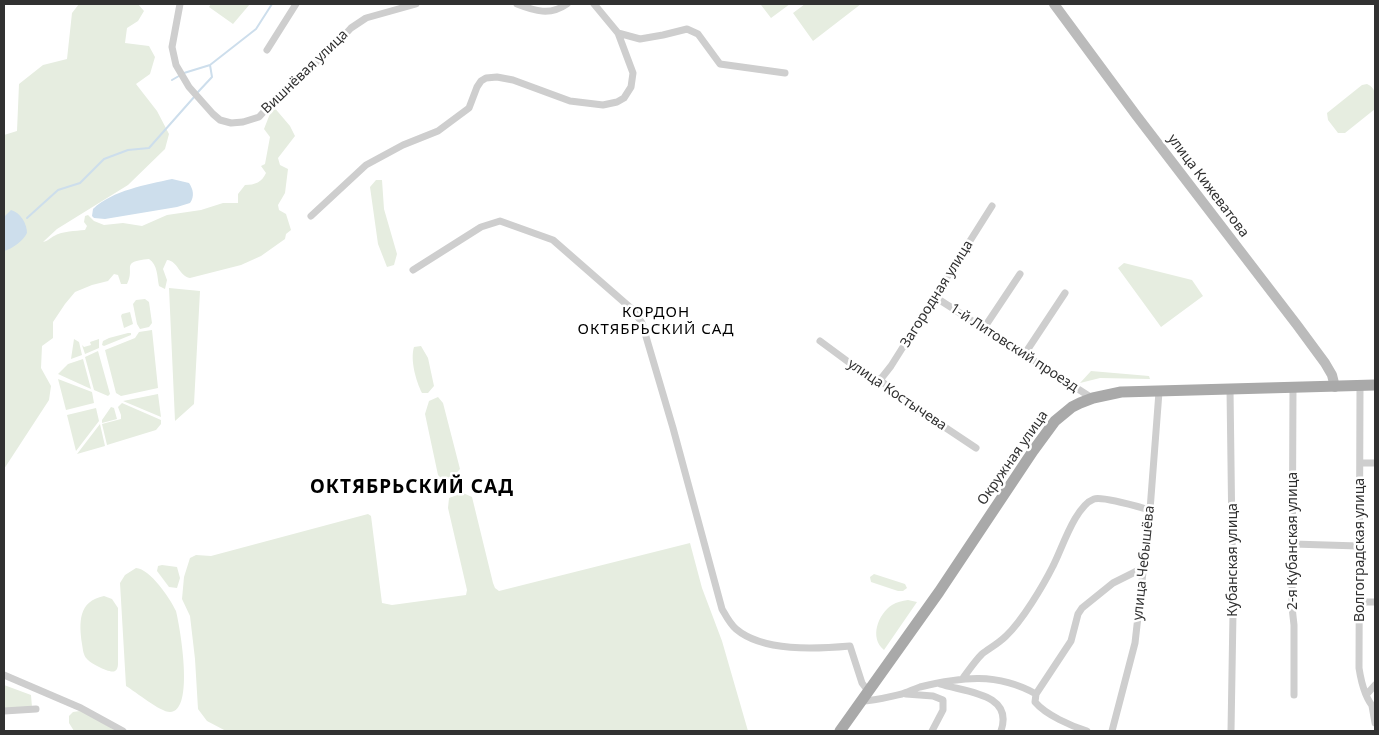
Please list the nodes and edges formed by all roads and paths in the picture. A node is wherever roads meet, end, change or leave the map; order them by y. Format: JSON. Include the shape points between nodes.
{"nodes":[{"id":1,"x":180,"y":4,"type":"edge"},
{"id":2,"x":296,"y":4,"type":"edge"},
{"id":3,"x":416,"y":4,"type":"edge"},
{"id":4,"x":517,"y":4,"type":"edge"},
{"id":5,"x":567,"y":4,"type":"edge"},
{"id":6,"x":594,"y":4,"type":"edge"},
{"id":7,"x":1054,"y":4,"type":"edge"},
{"id":8,"x":618,"y":32,"type":"junction"},
{"id":9,"x":267,"y":50,"type":"dead end"},
{"id":10,"x":785,"y":73,"type":"dead end"},
{"id":11,"x":992,"y":206,"type":"dead end"},
{"id":12,"x":311,"y":216,"type":"dead end"},
{"id":13,"x":413,"y":270,"type":"dead end"},
{"id":14,"x":1020,"y":274,"type":"dead end"},
{"id":15,"x":1065,"y":293,"type":"dead end"},
{"id":16,"x":935,"y":297,"type":"junction"},
{"id":17,"x":984,"y":328,"type":"junction"},
{"id":18,"x":820,"y":341,"type":"dead end"},
{"id":19,"x":1024,"y":355,"type":"junction"},
{"id":20,"x":880,"y":380,"type":"junction"},
{"id":21,"x":1375,"y":385,"type":"edge"},
{"id":22,"x":1360,"y":386,"type":"junction"},
{"id":23,"x":1335,"y":387,"type":"junction"},
{"id":24,"x":1292,"y":388,"type":"junction"},
{"id":25,"x":1230,"y":390,"type":"junction"},
{"id":26,"x":1159,"y":392,"type":"junction"},
{"id":27,"x":1093,"y":398,"type":"junction"},
{"id":28,"x":976,"y":448,"type":"dead end"},
{"id":29,"x":1360,"y":463,"type":"junction"},
{"id":30,"x":1375,"y":463,"type":"edge"},
{"id":31,"x":1150,"y":510,"type":"junction"},
{"id":32,"x":1293,"y":544,"type":"junction"},
{"id":33,"x":1360,"y":546,"type":"junction"},
{"id":34,"x":1143,"y":568,"type":"junction"},
{"id":35,"x":1360,"y":602,"type":"junction"},
{"id":36,"x":1375,"y":602,"type":"edge"},
{"id":37,"x":4,"y":675,"type":"edge"},
{"id":38,"x":963,"y":678,"type":"junction"},
{"id":39,"x":939,"y":684,"type":"junction"},
{"id":40,"x":1375,"y":685,"type":"edge"},
{"id":41,"x":868,"y":691,"type":"junction"},
{"id":42,"x":904,"y":694,"type":"junction"},
{"id":43,"x":1036,"y":694,"type":"junction"},
{"id":44,"x":1367,"y":694,"type":"junction"},
{"id":45,"x":1294,"y":695,"type":"dead end"},
{"id":46,"x":861,"y":701,"type":"junction"},
{"id":47,"x":1374,"y":707,"type":"edge"},
{"id":48,"x":36,"y":709,"type":"dead end"},
{"id":49,"x":4,"y":711,"type":"edge"},
{"id":50,"x":1375,"y":723,"type":"edge"},
{"id":51,"x":123,"y":731,"type":"edge"},
{"id":52,"x":840,"y":731,"type":"edge"},
{"id":53,"x":932,"y":731,"type":"edge"},
{"id":54,"x":1001,"y":731,"type":"edge"},
{"id":55,"x":1087,"y":731,"type":"edge"},
{"id":56,"x":1112,"y":731,"type":"edge"},
{"id":57,"x":1231,"y":731,"type":"edge"}],
"edges":[{"from":1,"to":3,"type":"street","name":"Вишнёвая улица","via":[[172,47],[176,65],[189,87],[213,114],[231,123],[259,117],[280,94],[328,54],[351,28],[366,18]]},
{"from":2,"to":9,"type":"street"},
{"from":4,"to":5,"type":"street","via":[[546,12],[559,10]]},
{"from":6,"to":8,"type":"street"},
{"from":7,"to":23,"type":"main road","name":"улица Кижеватова","via":[[1297,325],[1332,375]]},
{"from":8,"to":10,"type":"street","via":[[640,39],[687,29],[698,34],[720,64]]},
{"from":8,"to":12,"type":"street","via":[[633,73],[631,87],[624,98],[603,105],[570,102],[512,80],[486,78],[477,87],[469,108],[438,131],[366,165]]},
{"from":11,"to":16,"type":"street","name":"Загородная улица"},
{"from":13,"to":41,"type":"street","via":[[481,226],[500,221],[553,240],[633,310],[642,323],[722,610],[735,628],[757,642],[789,647],[850,646]]},
{"from":14,"to":17,"type":"street"},
{"from":15,"to":19,"type":"street"},
{"from":16,"to":17,"type":"street","name":"1-й Литовский проезд"},
{"from":16,"to":20,"type":"street","name":"Загородная улица"},
{"from":17,"to":19,"type":"street","name":"1-й Литовский проезд"},
{"from":18,"to":20,"type":"street","name":"улица Костычева","via":[[862,372]]},
{"from":19,"to":27,"type":"street","name":"1-й Литовский проезд"},
{"from":20,"to":28,"type":"street","name":"улица Костычева"},
{"from":21,"to":22,"type":"main road","name":"Окружная улица"},
{"from":22,"to":23,"type":"main road","name":"Окружная улица"},
{"from":22,"to":29,"type":"street","name":"Волгоградская улица"},
{"from":23,"to":24,"type":"main road","name":"Окружная улица"},
{"from":24,"to":25,"type":"main road","name":"Окружная улица"},
{"from":24,"to":32,"type":"street","name":"2-я Кубанская улица"},
{"from":25,"to":26,"type":"main road","name":"Окружная улица"},
{"from":25,"to":57,"type":"street","name":"Кубанская улица"},
{"from":26,"to":27,"type":"main road","name":"Окружная улица","via":[[1121,392]]},
{"from":26,"to":31,"type":"street","name":"улица Чебышёва"},
{"from":27,"to":41,"type":"main road","name":"Окружная улица","via":[[1072,407],[1055,421]]},
{"from":29,"to":30,"type":"street"},
{"from":29,"to":33,"type":"street","name":"Волгоградская улица"},
{"from":31,"to":34,"type":"street","name":"улица Чебышёва"},
{"from":31,"to":38,"type":"street","via":[[1105,498],[1090,501],[1075,519],[1054,565],[1018,622],[981,656]]},
{"from":32,"to":33,"type":"street"},
{"from":32,"to":45,"type":"street","name":"2-я Кубанская улица"},
{"from":33,"to":35,"type":"street","name":"Волгоградская улица"},
{"from":34,"to":43,"type":"street","via":[[1113,583],[1082,608],[1071,641]]},
{"from":34,"to":56,"type":"street","name":"улица Чебышёва","via":[[1135,643]]},
{"from":35,"to":36,"type":"street"},
{"from":35,"to":44,"type":"street","name":"Волгоградская улица","via":[[1359,668]]},
{"from":37,"to":51,"type":"street","via":[[81,708]]},
{"from":38,"to":39,"type":"street"},
{"from":38,"to":43,"type":"street","via":[[990,678],[1015,684]]},
{"from":39,"to":42,"type":"street"},
{"from":39,"to":54,"type":"street","via":[[980,694],[998,704],[1004,717]]},
{"from":40,"to":44,"type":"street"},
{"from":41,"to":46,"type":"main road","name":"Окружная улица"},
{"from":42,"to":46,"type":"street"},
{"from":42,"to":53,"type":"street","via":[[943,700],[944,710]]},
{"from":43,"to":55,"type":"street","via":[[1035,702],[1039,706],[1065,724]]},
{"from":44,"to":47,"type":"street","name":"Волгоградская улица"},
{"from":46,"to":52,"type":"main road","name":"Окружная улица"},
{"from":47,"to":50,"type":"street","name":"Волгоградская улица"},
{"from":48,"to":49,"type":"street"}]}
